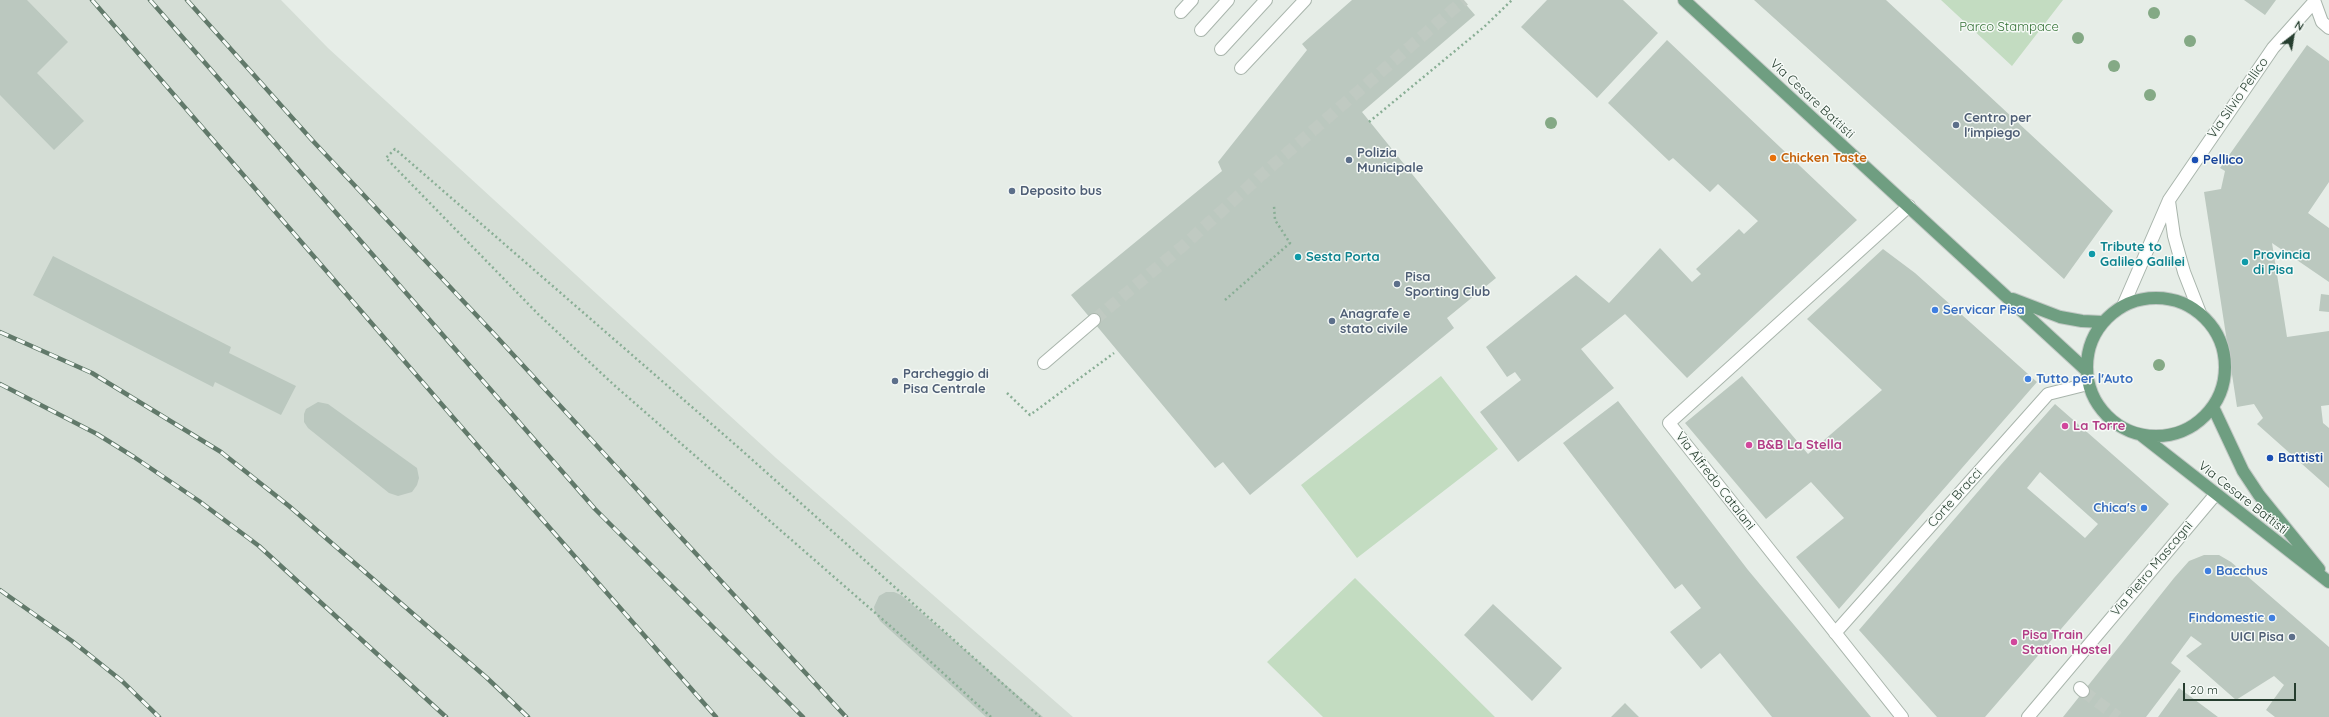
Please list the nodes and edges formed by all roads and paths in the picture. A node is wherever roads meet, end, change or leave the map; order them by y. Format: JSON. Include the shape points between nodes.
{"nodes":[{"id":1,"x":1192,"y":0,"type":"edge"},
{"id":2,"x":1228,"y":0,"type":"edge"},
{"id":3,"x":1266,"y":0,"type":"edge"},
{"id":4,"x":1305,"y":0,"type":"edge"},
{"id":5,"x":1512,"y":0,"type":"edge"},
{"id":6,"x":1684,"y":0,"type":"edge"},
{"id":7,"x":2314,"y":1,"type":"edge"},
{"id":8,"x":1181,"y":12,"type":"dead end"},
{"id":9,"x":2329,"y":28,"type":"edge"},
{"id":10,"x":1201,"y":30,"type":"dead end"},
{"id":11,"x":1221,"y":49,"type":"dead end"},
{"id":12,"x":1241,"y":68,"type":"dead end"},
{"id":13,"x":1369,"y":122,"type":"dead end"},
{"id":14,"x":2169,"y":200,"type":"junction"},
{"id":15,"x":1274,"y":206,"type":"dead end"},
{"id":16,"x":1909,"y":206,"type":"junction"},
{"id":17,"x":2010,"y":298,"type":"junction"},
{"id":18,"x":1225,"y":300,"type":"dead end"},
{"id":19,"x":2123,"y":306,"type":"junction"},
{"id":20,"x":2200,"y":313,"type":"junction"},
{"id":21,"x":1094,"y":320,"type":"tunnel mouth"},
{"id":22,"x":2103,"y":322,"type":"junction"},
{"id":23,"x":1114,"y":353,"type":"dead end"},
{"id":24,"x":1044,"y":363,"type":"dead end"},
{"id":25,"x":2086,"y":370,"type":"junction"},
{"id":26,"x":2088,"y":384,"type":"junction"},
{"id":27,"x":1007,"y":393,"type":"dead end"},
{"id":28,"x":2213,"y":407,"type":"junction"},
{"id":29,"x":2141,"y":435,"type":"junction"},
{"id":30,"x":2215,"y":495,"type":"junction"},
{"id":31,"x":2329,"y":581,"type":"edge"},
{"id":32,"x":1835,"y":633,"type":"junction"},
{"id":33,"x":991,"y":717,"type":"edge"},
{"id":34,"x":1040,"y":717,"type":"edge"},
{"id":35,"x":1902,"y":717,"type":"edge"},
{"id":36,"x":2028,"y":717,"type":"edge"}],
"edges":[{"from":1,"to":8,"type":"street"},
{"from":2,"to":10,"type":"street"},
{"from":3,"to":11,"type":"street"},
{"from":4,"to":12,"type":"street"},
{"from":5,"to":13,"type":"path","via":[[1484,27]]},
{"from":6,"to":16,"type":"main road","name":"Via Cesare Battisti"},
{"from":7,"to":9,"type":"street","via":[[2322,22]]},
{"from":7,"to":14,"type":"street","name":"Via Silvio Pellico","via":[[2273,48]]},
{"from":14,"to":19,"type":"street","name":"Via Silvio Pellico"},
{"from":14,"to":20,"type":"street","via":[[2174,236]]},
{"from":15,"to":18,"type":"path","via":[[1274,220],[1290,243]]},
{"from":16,"to":17,"type":"main road","name":"Via Cesare Battisti"},
{"from":16,"to":32,"type":"street","name":"Via Alfredo Catalani","via":[[1669,423]]},
{"from":17,"to":22,"type":"main road","name":"Via Cesare Battisti","via":[[2060,317]]},
{"from":17,"to":25,"type":"main road","name":"Via Cesare Battisti","via":[[2044,333]]},
{"from":19,"to":20,"type":"main road","via":[[2142,299],[2163,298],[2183,303]]},
{"from":19,"to":22,"type":"main road"},
{"from":20,"to":28,"type":"main road","via":[[2215,330],[2223,349],[2226,369],[2222,389]]},
{"from":21,"to":24,"type":"street"},
{"from":22,"to":25,"type":"main road","via":[[2093,336],[2087,353]]},
{"from":23,"to":27,"type":"path","via":[[1030,415]]},
{"from":25,"to":26,"type":"main road"},
{"from":26,"to":29,"type":"main road","via":[[2096,402],[2107,417],[2123,428]]},
{"from":26,"to":32,"type":"street","name":"Corte Bracci","via":[[2048,394]]},
{"from":28,"to":29,"type":"main road","via":[[2199,422],[2181,432],[2161,436]]},
{"from":28,"to":31,"type":"main road","name":"Via Cesare Battisti","via":[[2230,446],[2255,489]]},
{"from":29,"to":30,"type":"main road","name":"Via Cesare Battisti"},
{"from":30,"to":31,"type":"main road","name":"Via Cesare Battisti"},
{"from":30,"to":36,"type":"street","name":"Via Pietro Mascagni"},
{"from":32,"to":35,"type":"street","name":"Via Alfredo Catalani"},
{"from":33,"to":34,"type":"path","via":[[614,385],[539,315],[386,158],[396,149],[738,447]]}]}
